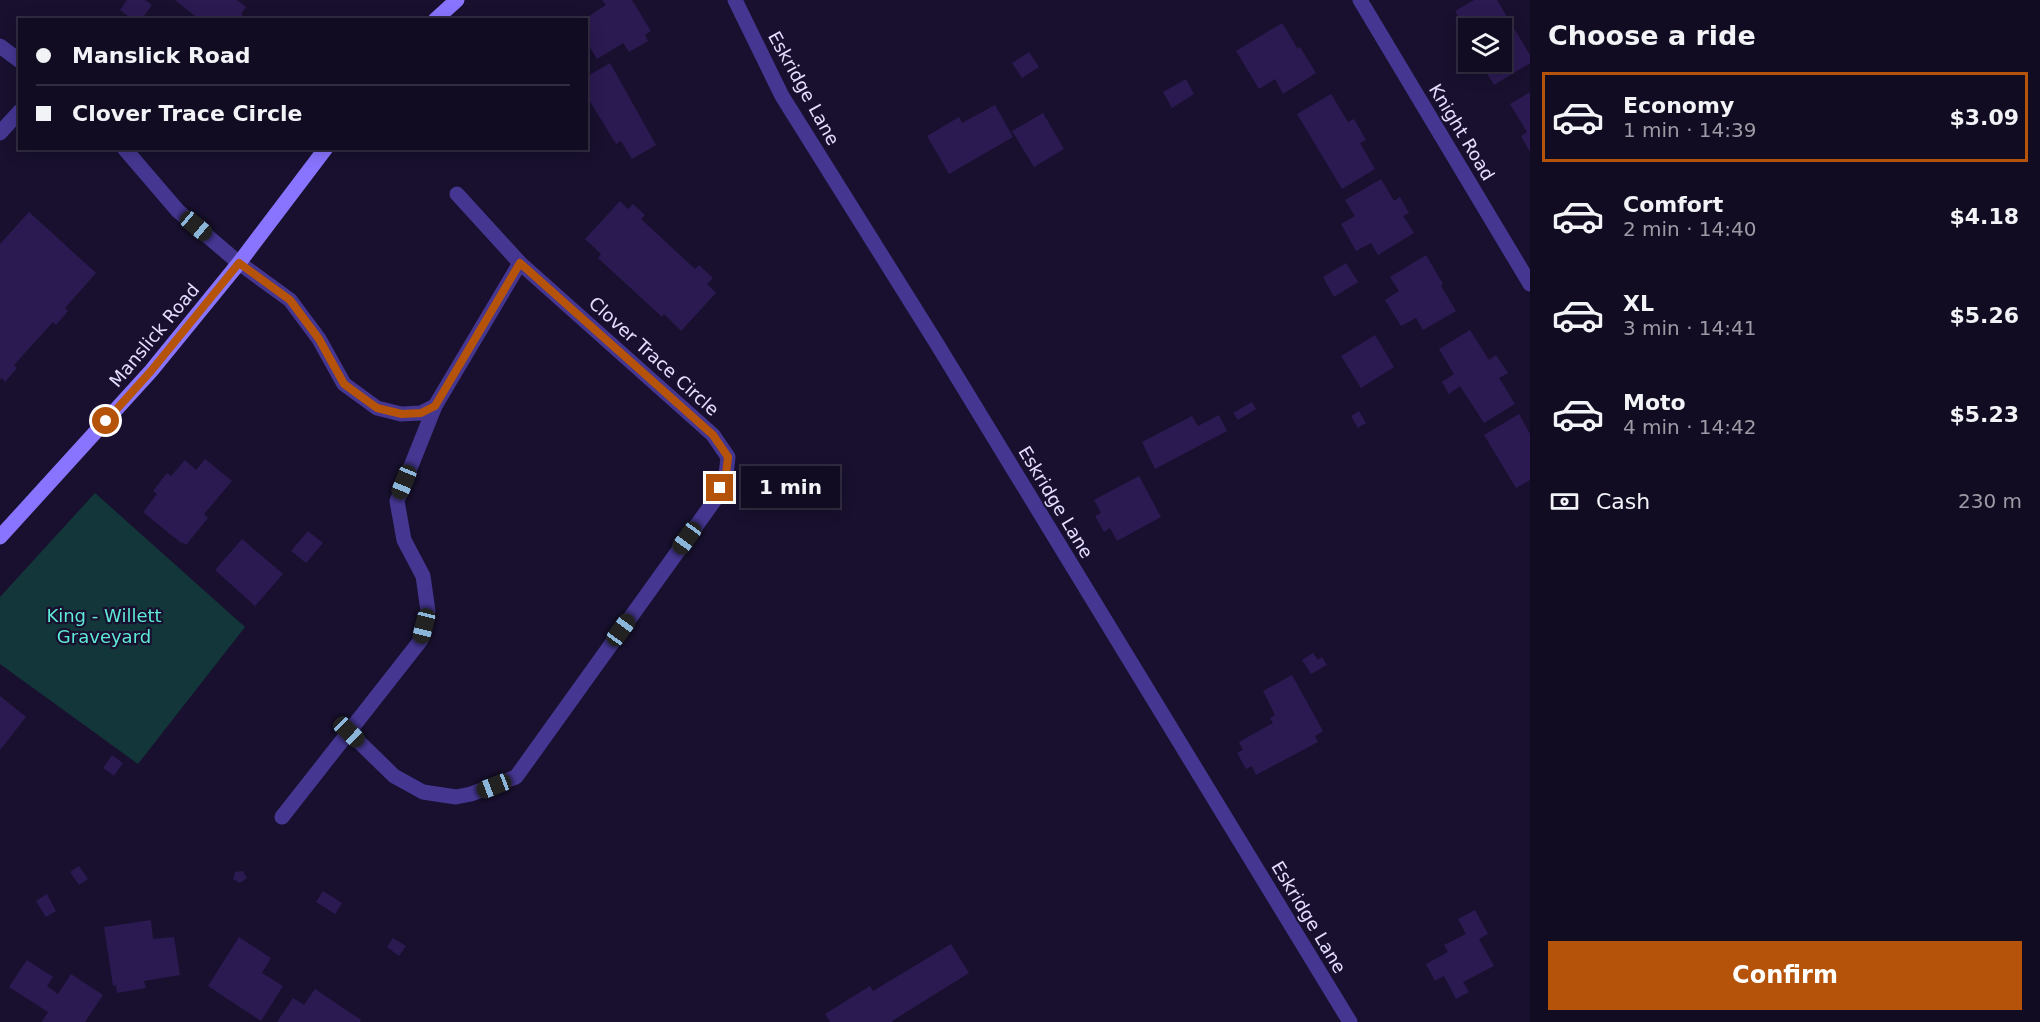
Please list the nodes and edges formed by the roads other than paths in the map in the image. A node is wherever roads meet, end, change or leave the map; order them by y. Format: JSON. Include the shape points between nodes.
{"nodes":[{"id":1,"x":457,"y":0,"type":"edge"},
{"id":2,"x":735,"y":0,"type":"edge"},
{"id":3,"x":1360,"y":0,"type":"edge"},
{"id":4,"x":437,"y":18,"type":"edge"},
{"id":5,"x":0,"y":46,"type":"edge"},
{"id":6,"x":18,"y":60,"type":"edge"},
{"id":7,"x":18,"y":113,"type":"edge"},
{"id":8,"x":0,"y":133,"type":"edge"},
{"id":9,"x":126,"y":150,"type":"edge"},
{"id":10,"x":324,"y":150,"type":"edge"},
{"id":11,"x":457,"y":194,"type":"dead end"},
{"id":12,"x":239,"y":263,"type":"junction"},
{"id":13,"x":520,"y":263,"type":"junction"},
{"id":14,"x":1530,"y":284,"type":"edge"},
{"id":15,"x":435,"y":406,"type":"junction"},
{"id":16,"x":0,"y":537,"type":"edge"},
{"id":17,"x":349,"y":732,"type":"junction"},
{"id":18,"x":282,"y":817,"type":"dead end"},
{"id":19,"x":1350,"y":1022,"type":"edge"}],
"edges":[{"from":1,"to":4,"type":"main road"},
{"from":2,"to":19,"type":"street","name":"Eskridge Lane","via":[[782,96]]},
{"from":3,"to":14,"type":"street","name":"Knight Road"},
{"from":5,"to":6,"type":"street"},
{"from":7,"to":8,"type":"street"},
{"from":9,"to":12,"type":"street","via":[[178,211]]},
{"from":10,"to":12,"type":"main road","name":"Manslick Road"},
{"from":11,"to":13,"type":"street","name":"Clover Trace Circle"},
{"from":12,"to":15,"type":"street","via":[[290,300],[319,339],[344,384],[377,408],[402,414],[421,413]]},
{"from":12,"to":16,"type":"main road","name":"Manslick Road","via":[[151,371]]},
{"from":13,"to":15,"type":"street"},
{"from":13,"to":17,"type":"street","name":"Clover Trace Circle","via":[[713,435],[728,457],[726,475],[714,501],[516,777],[456,797],[423,792],[394,776]]},
{"from":15,"to":17,"type":"street","via":[[397,501],[404,540],[423,576],[428,611],[421,640]]},
{"from":17,"to":18,"type":"street"}]}
